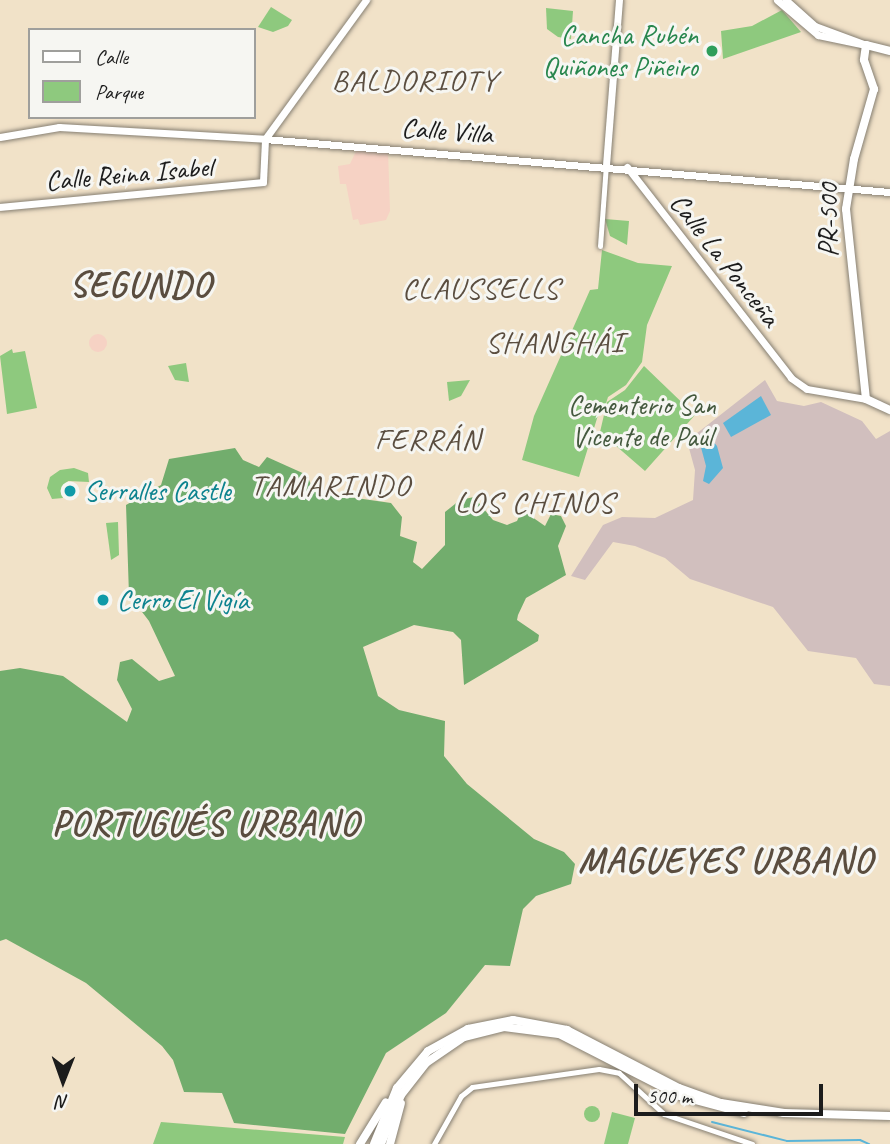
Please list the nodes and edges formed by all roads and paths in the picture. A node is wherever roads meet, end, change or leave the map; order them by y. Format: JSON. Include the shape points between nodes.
{"nodes":[{"id":1,"x":366,"y":0,"type":"edge"},
{"id":2,"x":619,"y":0,"type":"edge"},
{"id":3,"x":777,"y":0,"type":"edge"},
{"id":4,"x":786,"y":0,"type":"edge"},
{"id":5,"x":788,"y":12,"type":"junction"},
{"id":6,"x":845,"y":36,"type":"junction"},
{"id":7,"x":866,"y":45,"type":"junction"},
{"id":8,"x":890,"y":51,"type":"edge"},
{"id":9,"x":0,"y":137,"type":"edge"},
{"id":10,"x":265,"y":139,"type":"junction"},
{"id":11,"x":606,"y":165,"type":"junction"},
{"id":12,"x":627,"y":167,"type":"junction"},
{"id":13,"x":847,"y":186,"type":"junction"},
{"id":14,"x":890,"y":191,"type":"edge"},
{"id":15,"x":0,"y":207,"type":"edge"},
{"id":16,"x":600,"y":246,"type":"dead end"},
{"id":17,"x":866,"y":400,"type":"junction"},
{"id":18,"x":890,"y":411,"type":"edge"},
{"id":19,"x":416,"y":1073,"type":"junction"},
{"id":20,"x":402,"y":1080,"type":"junction"},
{"id":21,"x":875,"y":1118,"type":"junction"},
{"id":22,"x":890,"y":1118,"type":"edge"},
{"id":23,"x":360,"y":1144,"type":"edge"},
{"id":24,"x":374,"y":1144,"type":"edge"},
{"id":25,"x":381,"y":1144,"type":"edge"},
{"id":26,"x":390,"y":1144,"type":"edge"},
{"id":27,"x":434,"y":1144,"type":"edge"},
{"id":28,"x":752,"y":1144,"type":"edge"}],
"edges":[{"from":1,"to":10,"type":"main road"},
{"from":2,"to":11,"type":"main road"},
{"from":3,"to":5,"type":"main road"},
{"from":4,"to":6,"type":"main road","via":[[815,26]]},
{"from":5,"to":6,"type":"main road","via":[[808,26]]},
{"from":5,"to":7,"type":"main road","via":[[818,35]]},
{"from":6,"to":7,"type":"main road"},
{"from":7,"to":8,"type":"highway"},
{"from":7,"to":13,"type":"highway","name":"PR-500","number":"PR-500","via":[[864,60],[874,89]]},
{"from":9,"to":10,"type":"main road","name":"Calle Villa","via":[[59,128]]},
{"from":10,"to":11,"type":"main road","name":"Calle Villa"},
{"from":10,"to":15,"type":"main road","name":"Calle Reina Isabel","via":[[263,182]]},
{"from":11,"to":12,"type":"main road","name":"Calle Villa"},
{"from":11,"to":16,"type":"street"},
{"from":12,"to":13,"type":"main road","name":"Calle Villa"},
{"from":12,"to":17,"type":"main road","name":"Calle La Ponceña","via":[[791,378],[807,389]]},
{"from":13,"to":14,"type":"main road","name":"Calle Villa"},
{"from":13,"to":17,"type":"highway","name":"PR-500","number":"PR-500","via":[[846,220]]},
{"from":17,"to":18,"type":"highway"},
{"from":19,"to":21,"type":"highway","via":[[464,1037],[497,1028],[525,1027],[568,1037],[709,1107],[763,1115]]},
{"from":19,"to":25,"type":"highway","via":[[398,1100]]},
{"from":19,"to":26,"type":"highway"},
{"from":20,"to":21,"type":"highway","via":[[428,1051],[453,1035],[486,1023],[526,1020],[579,1035],[679,1088],[721,1103],[784,1113]]},
{"from":20,"to":23,"type":"highway"},
{"from":20,"to":24,"type":"highway"},
{"from":21,"to":22,"type":"highway"},
{"from":27,"to":28,"type":"street","via":[[461,1096],[477,1085],[599,1069],[619,1073],[664,1114]]}]}
